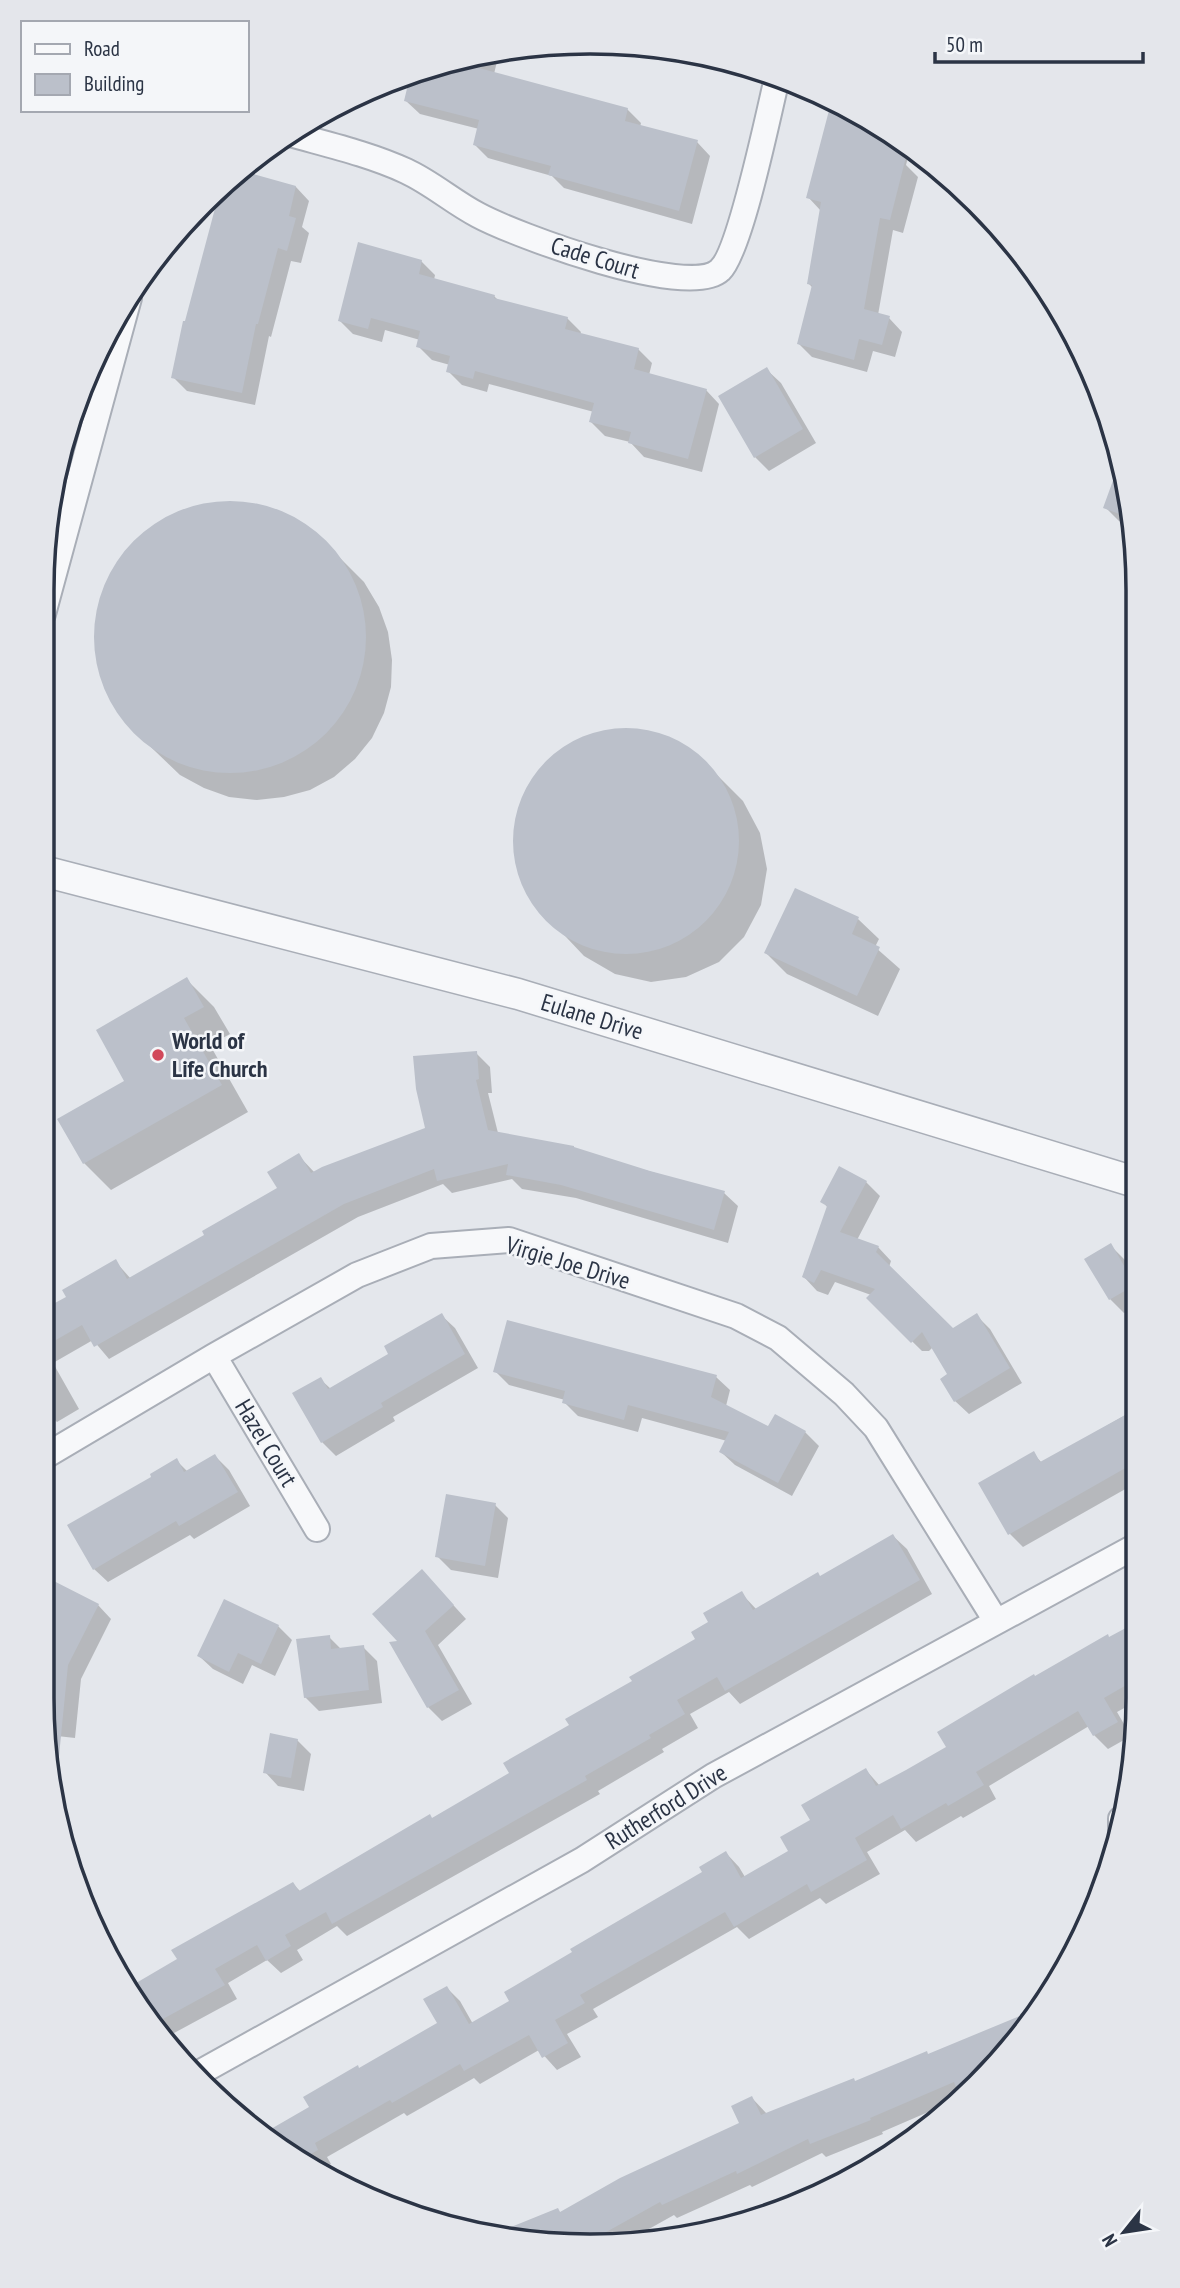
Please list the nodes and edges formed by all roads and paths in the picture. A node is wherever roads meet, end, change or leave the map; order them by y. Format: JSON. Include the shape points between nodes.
{"nodes":[{"id":1,"x":775,"y":88,"type":"edge"},
{"id":2,"x":304,"y":138,"type":"edge"},
{"id":3,"x":118,"y":337,"type":"edge"},
{"id":4,"x":55,"y":569,"type":"edge"},
{"id":5,"x":54,"y":874,"type":"edge"},
{"id":6,"x":1126,"y":1179,"type":"edge"},
{"id":7,"x":214,"y":1356,"type":"junction"},
{"id":8,"x":54,"y":1451,"type":"edge"},
{"id":9,"x":317,"y":1529,"type":"dead end"},
{"id":10,"x":1126,"y":1551,"type":"edge"},
{"id":11,"x":996,"y":1621,"type":"junction"},
{"id":12,"x":204,"y":2070,"type":"edge"}],
"edges":[{"from":1,"to":2,"type":"street","name":"Cade Court","via":[[737,234],[721,270],[708,278],[677,279],[640,272],[522,235],[477,215],[409,172]]},
{"from":3,"to":4,"type":"street"},
{"from":5,"to":6,"type":"street","name":"Eulane Drive","via":[[518,995]]},
{"from":7,"to":8,"type":"street","name":"Virgie Joe Drive"},
{"from":7,"to":9,"type":"street","name":"Hazel Court"},
{"from":7,"to":11,"type":"street","name":"Virgie Joe Drive","via":[[357,1275],[431,1246],[509,1240],[736,1316],[778,1338],[876,1428]]},
{"from":10,"to":11,"type":"street","name":"Rutherford Drive"},
{"from":11,"to":12,"type":"street","name":"Rutherford Drive","via":[[713,1776],[582,1860]]}]}
